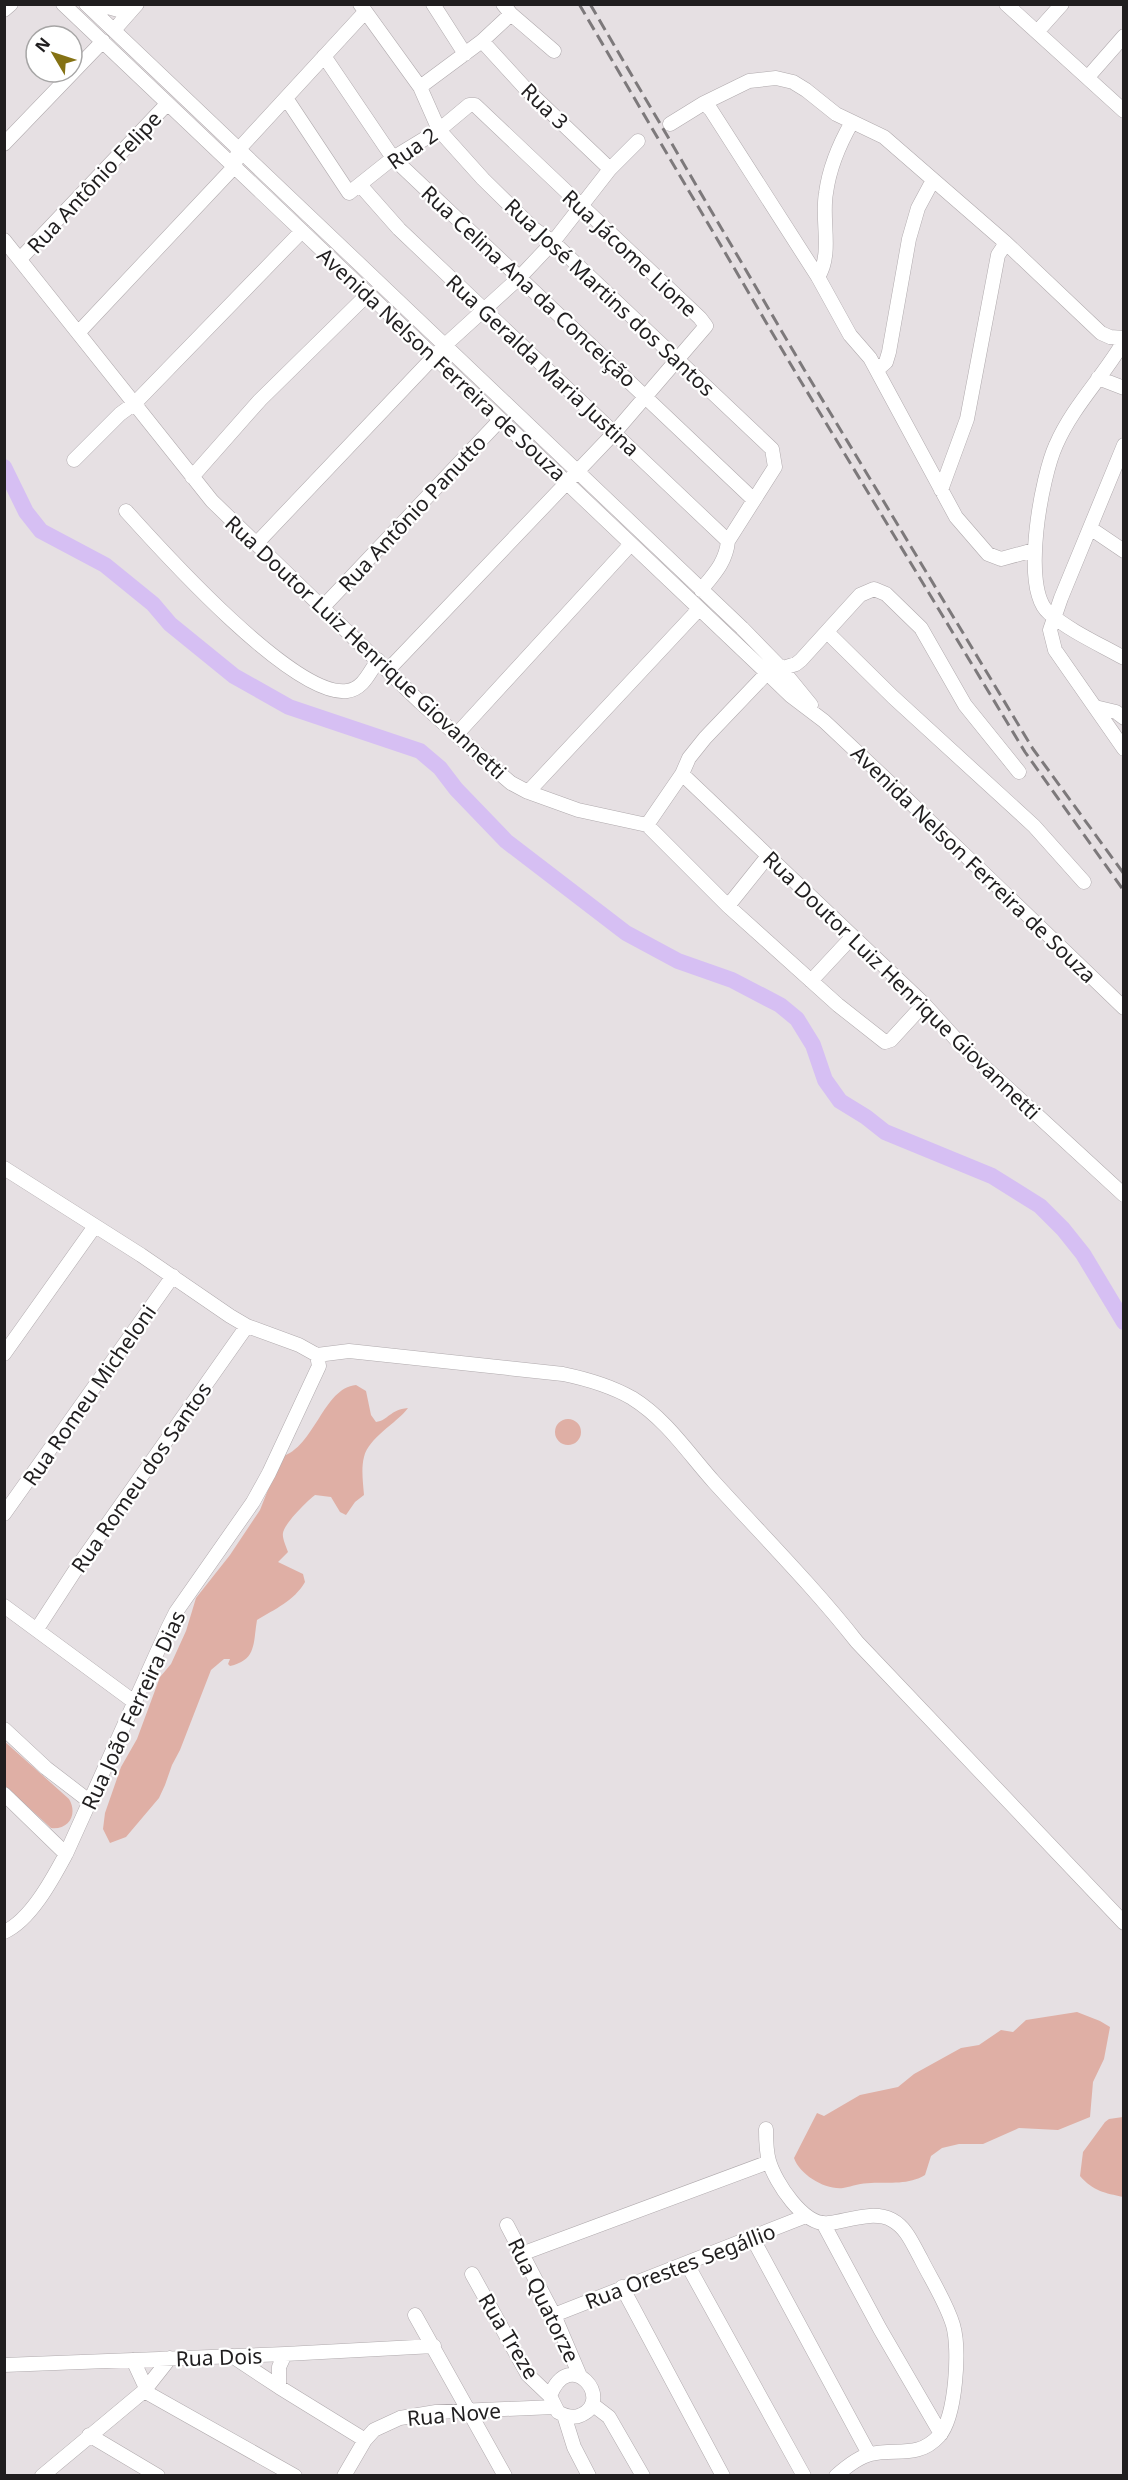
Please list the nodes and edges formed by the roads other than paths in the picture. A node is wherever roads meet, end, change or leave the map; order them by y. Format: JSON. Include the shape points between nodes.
{"nodes":[{"id":1,"x":11,"y":4,"type":"edge"},
{"id":2,"x":63,"y":4,"type":"edge"},
{"id":3,"x":86,"y":4,"type":"edge"},
{"id":4,"x":97,"y":4,"type":"edge"},
{"id":5,"x":434,"y":4,"type":"edge"},
{"id":6,"x":1005,"y":4,"type":"edge"},
{"id":7,"x":1062,"y":4,"type":"edge"},
{"id":8,"x":362,"y":8,"type":"edge"},
{"id":9,"x":133,"y":9,"type":"edge"},
{"id":10,"x":507,"y":9,"type":"edge"},
{"id":11,"x":4,"y":10,"type":"edge"},
{"id":12,"x":114,"y":30,"type":"junction"},
{"id":13,"x":1037,"y":32,"type":"junction"},
{"id":14,"x":1124,"y":36,"type":"edge"},
{"id":15,"x":103,"y":41,"type":"junction"},
{"id":16,"x":482,"y":41,"type":"junction"},
{"id":17,"x":554,"y":51,"type":"dead end"},
{"id":18,"x":465,"y":54,"type":"junction"},
{"id":19,"x":324,"y":56,"type":"junction"},
{"id":20,"x":1088,"y":77,"type":"junction"},
{"id":21,"x":420,"y":87,"type":"junction"},
{"id":22,"x":286,"y":98,"type":"junction"},
{"id":23,"x":704,"y":103,"type":"junction"},
{"id":24,"x":167,"y":104,"type":"junction"},
{"id":25,"x":475,"y":105,"type":"joint"},
{"id":26,"x":1124,"y":111,"type":"edge"},
{"id":27,"x":852,"y":122,"type":"junction"},
{"id":28,"x":670,"y":124,"type":"dead end"},
{"id":29,"x":438,"y":130,"type":"junction"},
{"id":30,"x":638,"y":141,"type":"dead end"},
{"id":31,"x":4,"y":144,"type":"edge"},
{"id":32,"x":238,"y":150,"type":"junction"},
{"id":33,"x":393,"y":159,"type":"junction"},
{"id":34,"x":235,"y":166,"type":"junction"},
{"id":35,"x":610,"y":169,"type":"junction"},
{"id":36,"x":933,"y":180,"type":"junction"},
{"id":37,"x":355,"y":190,"type":"junction"},
{"id":38,"x":580,"y":206,"type":"junction"},
{"id":39,"x":302,"y":231,"type":"junction"},
{"id":40,"x":552,"y":242,"type":"junction"},
{"id":41,"x":1006,"y":243,"type":"junction"},
{"id":42,"x":11,"y":252,"type":"edge"},
{"id":43,"x":520,"y":277,"type":"junction"},
{"id":44,"x":818,"y":277,"type":"junction"},
{"id":45,"x":368,"y":294,"type":"junction"},
{"id":46,"x":484,"y":310,"type":"junction"},
{"id":47,"x":78,"y":333,"type":"junction"},
{"id":48,"x":1124,"y":340,"type":"edge"},
{"id":49,"x":444,"y":346,"type":"junction"},
{"id":50,"x":679,"y":359,"type":"junction"},
{"id":51,"x":430,"y":362,"type":"junction"},
{"id":52,"x":877,"y":370,"type":"junction"},
{"id":53,"x":1098,"y":378,"type":"junction"},
{"id":54,"x":1124,"y":388,"type":"edge"},
{"id":55,"x":647,"y":396,"type":"junction"},
{"id":56,"x":135,"y":403,"type":"junction"},
{"id":57,"x":500,"y":420,"type":"junction"},
{"id":58,"x":615,"y":432,"type":"junction"},
{"id":59,"x":1122,"y":452,"type":"edge"},
{"id":60,"x":74,"y":460,"type":"dead end"},
{"id":61,"x":192,"y":477,"type":"junction"},
{"id":62,"x":572,"y":477,"type":"junction"},
{"id":63,"x":941,"y":490,"type":"junction"},
{"id":64,"x":754,"y":500,"type":"junction"},
{"id":65,"x":126,"y":512,"type":"dead end"},
{"id":66,"x":1090,"y":528,"type":"junction"},
{"id":67,"x":728,"y":541,"type":"junction"},
{"id":68,"x":256,"y":544,"type":"junction"},
{"id":69,"x":631,"y":544,"type":"junction"},
{"id":70,"x":1034,"y":549,"type":"junction"},
{"id":71,"x":1124,"y":551,"type":"edge"},
{"id":72,"x":701,"y":590,"type":"junction"},
{"id":73,"x":323,"y":607,"type":"junction"},
{"id":74,"x":699,"y":609,"type":"junction"},
{"id":75,"x":1055,"y":616,"type":"junction"},
{"id":76,"x":828,"y":632,"type":"junction"},
{"id":77,"x":1124,"y":658,"type":"edge"},
{"id":78,"x":378,"y":660,"type":"junction"},
{"id":79,"x":780,"y":667,"type":"junction"},
{"id":80,"x":388,"y":670,"type":"junction"},
{"id":81,"x":767,"y":673,"type":"junction"},
{"id":82,"x":1095,"y":707,"type":"junction"},
{"id":83,"x":1124,"y":718,"type":"edge"},
{"id":84,"x":824,"y":721,"type":"junction"},
{"id":85,"x":457,"y":734,"type":"junction"},
{"id":86,"x":1124,"y":749,"type":"edge"},
{"id":87,"x":1019,"y":772,"type":"dead end"},
{"id":88,"x":682,"y":774,"type":"junction"},
{"id":89,"x":528,"y":792,"type":"junction"},
{"id":90,"x":647,"y":825,"type":"junction"},
{"id":91,"x":768,"y":856,"type":"junction"},
{"id":92,"x":1084,"y":882,"type":"dead end"},
{"id":93,"x":728,"y":906,"type":"junction"},
{"id":94,"x":852,"y":937,"type":"junction"},
{"id":95,"x":811,"y":981,"type":"junction"},
{"id":96,"x":924,"y":1004,"type":"junction"},
{"id":97,"x":1124,"y":1008,"type":"edge"},
{"id":98,"x":5,"y":1168,"type":"edge"},
{"id":99,"x":1124,"y":1195,"type":"edge"},
{"id":100,"x":95,"y":1226,"type":"junction"},
{"id":101,"x":173,"y":1276,"type":"junction"},
{"id":102,"x":247,"y":1326,"type":"junction"},
{"id":103,"x":4,"y":1354,"type":"edge"},
{"id":104,"x":317,"y":1355,"type":"junction"},
{"id":105,"x":4,"y":1514,"type":"edge"},
{"id":106,"x":4,"y":1606,"type":"edge"},
{"id":107,"x":37,"y":1629,"type":"junction"},
{"id":108,"x":133,"y":1701,"type":"junction"},
{"id":109,"x":4,"y":1729,"type":"edge"},
{"id":110,"x":4,"y":1794,"type":"edge"},
{"id":111,"x":88,"y":1801,"type":"junction"},
{"id":112,"x":66,"y":1854,"type":"junction"},
{"id":113,"x":1124,"y":1923,"type":"edge"},
{"id":114,"x":6,"y":1929,"type":"edge"},
{"id":115,"x":766,"y":2130,"type":"dead end"},
{"id":116,"x":769,"y":2162,"type":"junction"},
{"id":117,"x":806,"y":2216,"type":"junction"},
{"id":118,"x":823,"y":2223,"type":"junction"},
{"id":119,"x":507,"y":2225,"type":"dead end"},
{"id":120,"x":753,"y":2239,"type":"junction"},
{"id":121,"x":524,"y":2253,"type":"junction"},
{"id":122,"x":687,"y":2264,"type":"junction"},
{"id":123,"x":471,"y":2274,"type":"dead end"},
{"id":124,"x":622,"y":2287,"type":"junction"},
{"id":125,"x":416,"y":2315,"type":"dead end"},
{"id":126,"x":554,"y":2315,"type":"junction"},
{"id":127,"x":434,"y":2346,"type":"junction"},
{"id":128,"x":285,"y":2354,"type":"junction"},
{"id":129,"x":232,"y":2356,"type":"junction"},
{"id":130,"x":170,"y":2358,"type":"junction"},
{"id":131,"x":133,"y":2360,"type":"junction"},
{"id":132,"x":4,"y":2365,"type":"edge"},
{"id":133,"x":580,"y":2376,"type":"junction"},
{"id":134,"x":279,"y":2387,"type":"junction"},
{"id":135,"x":145,"y":2390,"type":"junction"},
{"id":136,"x":592,"y":2404,"type":"junction"},
{"id":137,"x":556,"y":2406,"type":"junction"},
{"id":138,"x":471,"y":2411,"type":"junction"},
{"id":139,"x":941,"y":2434,"type":"junction"},
{"id":140,"x":89,"y":2435,"type":"junction"},
{"id":141,"x":365,"y":2440,"type":"junction"},
{"id":142,"x":869,"y":2454,"type":"junction"},
{"id":143,"x":42,"y":2475,"type":"edge"},
{"id":144,"x":158,"y":2475,"type":"edge"},
{"id":145,"x":295,"y":2475,"type":"edge"},
{"id":146,"x":344,"y":2475,"type":"edge"},
{"id":147,"x":505,"y":2475,"type":"edge"},
{"id":148,"x":589,"y":2475,"type":"edge"},
{"id":149,"x":644,"y":2475,"type":"edge"},
{"id":150,"x":723,"y":2475,"type":"edge"},
{"id":151,"x":804,"y":2475,"type":"edge"},
{"id":152,"x":836,"y":2475,"type":"edge"}],
"edges":[{"from":1,"to":11,"type":"street"},
{"from":2,"to":15,"type":"street","name":"Avenida Nelson Ferreira de Souza"},
{"from":3,"to":12,"type":"street","name":"Avenida Nelson Ferreira de Souza"},
{"from":4,"to":9,"type":"street"},
{"from":5,"to":18,"type":"street"},
{"from":6,"to":13,"type":"street"},
{"from":7,"to":13,"type":"street"},
{"from":8,"to":19,"type":"street"},
{"from":8,"to":21,"type":"street","name":"Rua José Martins dos Santos"},
{"from":9,"to":12,"type":"street"},
{"from":10,"to":16,"type":"street"},
{"from":10,"to":17,"type":"street"},
{"from":12,"to":32,"type":"street","name":"Avenida Nelson Ferreira de Souza"},
{"from":13,"to":20,"type":"street"},
{"from":14,"to":20,"type":"street"},
{"from":15,"to":24,"type":"street","name":"Avenida Nelson Ferreira de Souza"},
{"from":15,"to":31,"type":"street"},
{"from":16,"to":18,"type":"street"},
{"from":16,"to":35,"type":"street","name":"Rua 3"},
{"from":18,"to":21,"type":"street"},
{"from":19,"to":22,"type":"street"},
{"from":19,"to":33,"type":"street","name":"Rua Celina Ana da Conceição"},
{"from":20,"to":26,"type":"street"},
{"from":21,"to":29,"type":"street","name":"Rua José Martins dos Santos"},
{"from":22,"to":32,"type":"street"},
{"from":22,"to":37,"type":"street","name":"Rua Geralda Maria Justina"},
{"from":23,"to":27,"type":"street","via":[[749,81],[776,78],[793,82]]},
{"from":23,"to":28,"type":"street"},
{"from":23,"to":44,"type":"street"},
{"from":24,"to":34,"type":"street","name":"Avenida Nelson Ferreira de Souza"},
{"from":24,"to":42,"type":"street","name":"Rua Antônio Felipe"},
{"from":25,"to":29,"type":"street","name":"Rua 2"},
{"from":25,"to":38,"type":"street","name":"Rua Jácome Lione"},
{"from":27,"to":36,"type":"street","via":[[884,137]]},
{"from":27,"to":44,"type":"street","via":[[826,193],[825,260]]},
{"from":29,"to":33,"type":"street","name":"Rua 2"},
{"from":29,"to":40,"type":"street","name":"Rua José Martins dos Santos","via":[[483,179]]},
{"from":30,"to":35,"type":"street"},
{"from":32,"to":34,"type":"street"},
{"from":32,"to":49,"type":"street","name":"Avenida Nelson Ferreira de Souza"},
{"from":33,"to":37,"type":"street","name":"Rua 2"},
{"from":33,"to":43,"type":"street","name":"Rua Celina Ana da Conceição"},
{"from":34,"to":39,"type":"street","name":"Avenida Nelson Ferreira de Souza"},
{"from":34,"to":47,"type":"street"},
{"from":35,"to":38,"type":"street"},
{"from":36,"to":41,"type":"street"},
{"from":36,"to":52,"type":"street","via":[[918,208],[886,362]]},
{"from":37,"to":46,"type":"street","name":"Rua Geralda Maria Justina"},
{"from":38,"to":40,"type":"street"},
{"from":38,"to":50,"type":"street","name":"Rua Jácome Lione","via":[[706,326]]},
{"from":39,"to":45,"type":"street","name":"Avenida Nelson Ferreira de Souza"},
{"from":39,"to":56,"type":"street"},
{"from":40,"to":43,"type":"street"},
{"from":40,"to":50,"type":"street","name":"Rua José Martins dos Santos"},
{"from":41,"to":48,"type":"street","via":[[1101,333]]},
{"from":41,"to":63,"type":"street","via":[[998,255],[968,418]]},
{"from":42,"to":47,"type":"street","name":"Rua Doutor Luiz Henrique Giovannetti"},
{"from":43,"to":46,"type":"street"},
{"from":43,"to":55,"type":"street","name":"Rua Celina Ana da Conceição"},
{"from":44,"to":52,"type":"street","via":[[850,335]]},
{"from":45,"to":51,"type":"street","name":"Avenida Nelson Ferreira de Souza"},
{"from":45,"to":61,"type":"street","via":[[260,400]]},
{"from":46,"to":49,"type":"street"},
{"from":46,"to":58,"type":"street","name":"Rua Geralda Maria Justina"},
{"from":47,"to":56,"type":"street","name":"Rua Doutor Luiz Henrique Giovannetti"},
{"from":48,"to":53,"type":"street"},
{"from":49,"to":51,"type":"street"},
{"from":49,"to":62,"type":"street","name":"Avenida Nelson Ferreira de Souza"},
{"from":50,"to":55,"type":"street","name":"Rua Jácome Lione"},
{"from":50,"to":64,"type":"street","name":"Rua José Martins dos Santos","via":[[772,449],[775,467]]},
{"from":51,"to":57,"type":"street","name":"Avenida Nelson Ferreira de Souza"},
{"from":51,"to":68,"type":"street"},
{"from":52,"to":63,"type":"street"},
{"from":53,"to":54,"type":"street"},
{"from":53,"to":70,"type":"street","via":[[1080,400],[1056,445],[1046,473]]},
{"from":55,"to":58,"type":"street","name":"Rua Jácome Lione"},
{"from":55,"to":64,"type":"street","name":"Rua Celina Ana da Conceição"},
{"from":56,"to":60,"type":"street"},
{"from":56,"to":61,"type":"street","name":"Rua Doutor Luiz Henrique Giovannetti"},
{"from":57,"to":62,"type":"street","name":"Avenida Nelson Ferreira de Souza"},
{"from":57,"to":73,"type":"street","name":"Rua Antônio Panutto"},
{"from":58,"to":62,"type":"street","name":"Rua Jácome Lione"},
{"from":58,"to":67,"type":"street","name":"Rua Geralda Maria Justina"},
{"from":59,"to":66,"type":"street"},
{"from":61,"to":68,"type":"street","name":"Rua Doutor Luiz Henrique Giovannetti"},
{"from":62,"to":69,"type":"street","name":"Avenida Nelson Ferreira de Souza"},
{"from":62,"to":72,"type":"street","name":"Avenida Nelson Ferreira de Souza"},
{"from":62,"to":80,"type":"street","name":"Rua Jácome Lione"},
{"from":63,"to":70,"type":"street","via":[[956,517],[988,554],[1001,559]]},
{"from":64,"to":67,"type":"street"},
{"from":65,"to":78,"type":"street","via":[[203,594],[300,675],[322,686],[348,691],[360,688]]},
{"from":66,"to":71,"type":"street"},
{"from":66,"to":75,"type":"street"},
{"from":67,"to":72,"type":"street","via":[[726,555]]},
{"from":68,"to":73,"type":"street","name":"Rua Doutor Luiz Henrique Giovannetti"},
{"from":69,"to":74,"type":"street","name":"Avenida Nelson Ferreira de Souza"},
{"from":69,"to":85,"type":"street"},
{"from":70,"to":75,"type":"street","via":[[1035,587],[1048,613]]},
{"from":72,"to":79,"type":"street","name":"Avenida Nelson Ferreira de Souza"},
{"from":73,"to":78,"type":"street","name":"Rua Doutor Luiz Henrique Giovannetti"},
{"from":74,"to":81,"type":"street","name":"Avenida Nelson Ferreira de Souza"},
{"from":74,"to":89,"type":"street"},
{"from":75,"to":77,"type":"street"},
{"from":75,"to":82,"type":"street","via":[[1050,630],[1056,650]]},
{"from":76,"to":79,"type":"street","via":[[801,660]]},
{"from":76,"to":87,"type":"street","via":[[860,595],[874,589],[886,594],[921,628],[965,705]]},
{"from":76,"to":92,"type":"street","via":[[893,698],[1034,826]]},
{"from":78,"to":80,"type":"street","name":"Rua Doutor Luiz Henrique Giovannetti"},
{"from":79,"to":81,"type":"street"},
{"from":79,"to":84,"type":"street","name":"Avenida Nelson Ferreira de Souza"},
{"from":80,"to":85,"type":"street","name":"Rua Doutor Luiz Henrique Giovannetti"},
{"from":81,"to":84,"type":"street","name":"Avenida Nelson Ferreira de Souza"},
{"from":81,"to":88,"type":"street","via":[[695,749]]},
{"from":82,"to":83,"type":"street"},
{"from":82,"to":86,"type":"street"},
{"from":84,"to":97,"type":"street","name":"Avenida Nelson Ferreira de Souza"},
{"from":85,"to":89,"type":"street","name":"Rua Doutor Luiz Henrique Giovannetti","via":[[511,783]]},
{"from":88,"to":90,"type":"street"},
{"from":88,"to":91,"type":"street","name":"Rua Doutor Luiz Henrique Giovannetti"},
{"from":89,"to":90,"type":"street","name":"Rua Doutor Luiz Henrique Giovannetti","via":[[578,810]]},
{"from":90,"to":93,"type":"street"},
{"from":91,"to":93,"type":"street"},
{"from":91,"to":94,"type":"street","name":"Rua Doutor Luiz Henrique Giovannetti"},
{"from":93,"to":95,"type":"street"},
{"from":94,"to":95,"type":"street"},
{"from":94,"to":96,"type":"street","name":"Rua Doutor Luiz Henrique Giovannetti"},
{"from":95,"to":96,"type":"street","via":[[885,1042]]},
{"from":96,"to":99,"type":"street","name":"Rua Doutor Luiz Henrique Giovannetti","via":[[964,1048]]},
{"from":98,"to":100,"type":"street"},
{"from":100,"to":101,"type":"street"},
{"from":100,"to":103,"type":"street"},
{"from":101,"to":102,"type":"street"},
{"from":101,"to":105,"type":"street","name":"Rua Romeu Micheloni"},
{"from":102,"to":104,"type":"street"},
{"from":102,"to":107,"type":"street","name":"Rua Romeu dos Santos"},
{"from":104,"to":108,"type":"street","name":"Rua João Ferreira Dias","via":[[319,1366],[261,1488],[176,1612]]},
{"from":104,"to":113,"type":"street","via":[[349,1351],[564,1374],[591,1380],[632,1398],[669,1429],[821,1596],[857,1642]]},
{"from":106,"to":107,"type":"street"},
{"from":107,"to":108,"type":"street"},
{"from":108,"to":111,"type":"street","name":"Rua João Ferreira Dias"},
{"from":109,"to":111,"type":"street"},
{"from":110,"to":112,"type":"street"},
{"from":111,"to":112,"type":"street","name":"Rua João Ferreira Dias"},
{"from":112,"to":114,"type":"street","name":"Rua João Ferreira Dias","via":[[48,1887]]},
{"from":115,"to":116,"type":"street"},
{"from":116,"to":117,"type":"street","via":[[789,2199]]},
{"from":116,"to":121,"type":"street"},
{"from":117,"to":118,"type":"street"},
{"from":117,"to":120,"type":"street","name":"Rua Orestes Segállio"},
{"from":118,"to":139,"type":"street"},
{"from":118,"to":139,"type":"street","via":[[884,2217],[904,2229],[954,2327],[953,2397]]},
{"from":119,"to":121,"type":"street","name":"Rua Quatorze"},
{"from":120,"to":122,"type":"street","name":"Rua Orestes Segállio"},
{"from":120,"to":142,"type":"street"},
{"from":121,"to":126,"type":"street","name":"Rua Quatorze"},
{"from":122,"to":124,"type":"street","name":"Rua Orestes Segállio"},
{"from":122,"to":151,"type":"street"},
{"from":123,"to":137,"type":"street","name":"Rua Treze","via":[[528,2375]]},
{"from":124,"to":126,"type":"street","name":"Rua Orestes Segállio"},
{"from":124,"to":150,"type":"street"},
{"from":125,"to":127,"type":"street"},
{"from":126,"to":133,"type":"street","name":"Rua Quatorze"},
{"from":127,"to":128,"type":"street","name":"Rua Dois"},
{"from":127,"to":138,"type":"street"},
{"from":128,"to":129,"type":"street","name":"Rua Dois"},
{"from":128,"to":134,"type":"street","via":[[279,2367]]},
{"from":129,"to":130,"type":"street","name":"Rua Dois"},
{"from":129,"to":134,"type":"street"},
{"from":130,"to":131,"type":"street","name":"Rua Dois"},
{"from":130,"to":135,"type":"street"},
{"from":131,"to":132,"type":"street","name":"Rua Dois"},
{"from":131,"to":135,"type":"street"},
{"from":133,"to":136,"type":"street","via":[[592,2387]]},
{"from":133,"to":137,"type":"street","name":"Rua Treze","via":[[571,2374],[555,2384]]},
{"from":134,"to":141,"type":"street"},
{"from":135,"to":140,"type":"street"},
{"from":135,"to":145,"type":"street"},
{"from":136,"to":137,"type":"street","via":[[580,2415]]},
{"from":136,"to":149,"type":"street","via":[[609,2417]]},
{"from":137,"to":138,"type":"street","name":"Rua Nove"},
{"from":137,"to":148,"type":"street","name":"Rua Treze"},
{"from":138,"to":141,"type":"street","name":"Rua Nove","via":[[400,2418],[374,2430]]},
{"from":138,"to":147,"type":"street"},
{"from":139,"to":142,"type":"street","via":[[931,2444],[907,2453]]},
{"from":140,"to":143,"type":"street"},
{"from":140,"to":144,"type":"street"},
{"from":141,"to":146,"type":"street","name":"Rua Nove"},
{"from":142,"to":152,"type":"street"}]}
